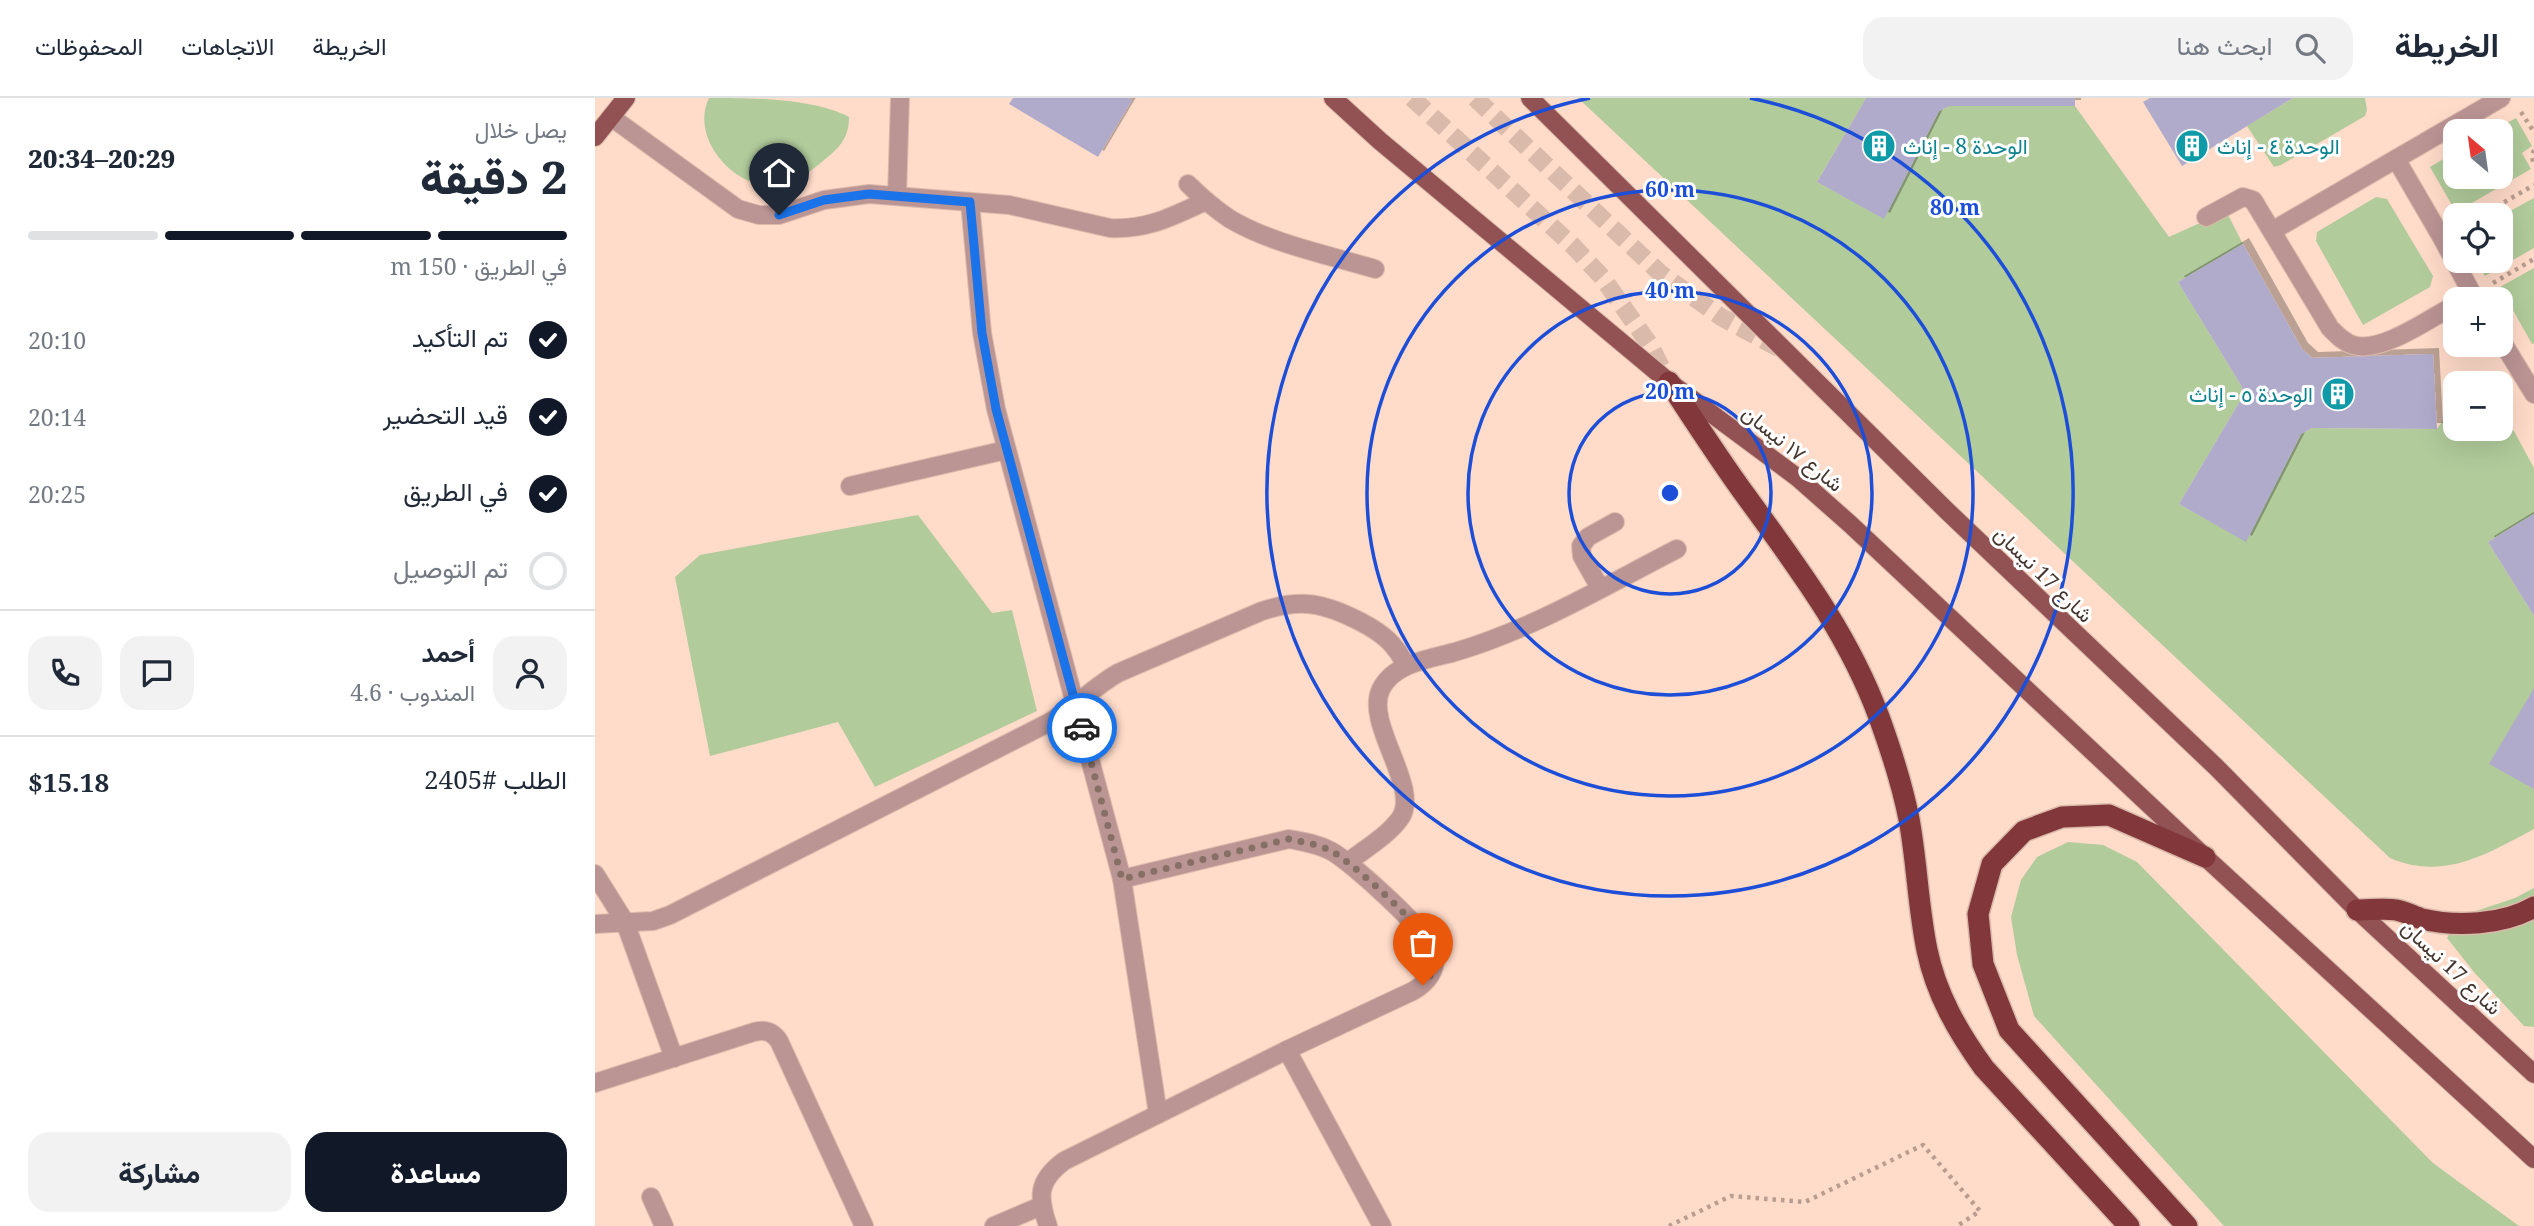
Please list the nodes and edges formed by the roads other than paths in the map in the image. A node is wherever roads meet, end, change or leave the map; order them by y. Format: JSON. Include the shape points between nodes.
{"nodes":[{"id":1,"x":627,"y":98,"type":"edge"},
{"id":2,"x":900,"y":98,"type":"edge"},
{"id":3,"x":1333,"y":98,"type":"edge"},
{"id":4,"x":1530,"y":98,"type":"edge"},
{"id":5,"x":2501,"y":98,"type":"edge"},
{"id":6,"x":611,"y":117,"type":"junction"},
{"id":7,"x":595,"y":137,"type":"edge"},
{"id":8,"x":2396,"y":159,"type":"junction"},
{"id":9,"x":1188,"y":184,"type":"dead end"},
{"id":10,"x":897,"y":196,"type":"junction"},
{"id":11,"x":1206,"y":201,"type":"junction"},
{"id":12,"x":970,"y":202,"type":"junction"},
{"id":13,"x":2206,"y":217,"type":"dead end"},
{"id":14,"x":2272,"y":231,"type":"junction"},
{"id":15,"x":1375,"y":270,"type":"dead end"},
{"id":16,"x":2466,"y":287,"type":"edge"},
{"id":17,"x":2443,"y":311,"type":"edge"},
{"id":18,"x":2511,"y":357,"type":"edge"},
{"id":19,"x":1669,"y":382,"type":"junction"},
{"id":20,"x":2534,"y":394,"type":"edge"},
{"id":21,"x":1006,"y":450,"type":"junction"},
{"id":22,"x":850,"y":486,"type":"dead end"},
{"id":23,"x":1615,"y":522,"type":"dead end"},
{"id":24,"x":1677,"y":549,"type":"dead end"},
{"id":25,"x":1600,"y":588,"type":"junction"},
{"id":26,"x":1406,"y":666,"type":"junction"},
{"id":27,"x":1075,"y":705,"type":"junction"},
{"id":28,"x":2205,"y":857,"type":"junction"},
{"id":29,"x":1348,"y":862,"type":"junction"},
{"id":30,"x":595,"y":874,"type":"edge"},
{"id":31,"x":1122,"y":879,"type":"junction"},
{"id":32,"x":2534,"y":907,"type":"edge"},
{"id":33,"x":2357,"y":910,"type":"junction"},
{"id":34,"x":625,"y":922,"type":"junction"},
{"id":35,"x":595,"y":924,"type":"edge"},
{"id":36,"x":1287,"y":1050,"type":"junction"},
{"id":37,"x":674,"y":1058,"type":"junction"},
{"id":38,"x":2534,"y":1074,"type":"edge"},
{"id":39,"x":595,"y":1083,"type":"edge"},
{"id":40,"x":1158,"y":1114,"type":"junction"},
{"id":41,"x":2534,"y":1159,"type":"edge"},
{"id":42,"x":651,"y":1197,"type":"dead end"},
{"id":43,"x":1041,"y":1206,"type":"junction"},
{"id":44,"x":664,"y":1226,"type":"edge"},
{"id":45,"x":864,"y":1226,"type":"edge"},
{"id":46,"x":994,"y":1226,"type":"edge"},
{"id":47,"x":1048,"y":1226,"type":"edge"},
{"id":48,"x":1382,"y":1226,"type":"edge"},
{"id":49,"x":2129,"y":1226,"type":"edge"},
{"id":50,"x":2187,"y":1226,"type":"edge"}],
"edges":[{"from":1,"to":6,"type":"main road"},
{"from":2,"to":10,"type":"street"},
{"from":3,"to":19,"type":"main road","name":"شارع ١٧ نيسان"},
{"from":4,"to":33,"type":"main road","name":"شارع 17 نيسان"},
{"from":5,"to":8,"type":"street"},
{"from":6,"to":7,"type":"main road"},
{"from":6,"to":10,"type":"street","via":[[738,209],[759,215],[779,215],[846,196]]},
{"from":8,"to":14,"type":"street"},
{"from":8,"to":16,"type":"street"},
{"from":9,"to":11,"type":"street"},
{"from":10,"to":12,"type":"street"},
{"from":11,"to":12,"type":"street","via":[[1158,223],[1126,229],[1009,205]]},
{"from":11,"to":15,"type":"street","via":[[1228,218],[1265,235]]},
{"from":12,"to":21,"type":"street","via":[[982,333]]},
{"from":13,"to":14,"type":"street","via":[[2249,197]]},
{"from":14,"to":17,"type":"street","via":[[2330,328],[2352,345],[2384,343]]},
{"from":18,"to":20,"type":"street"},
{"from":19,"to":28,"type":"main road","name":"شارع ١٧ نيسان","via":[[1833,509]]},
{"from":19,"to":49,"type":"highway","via":[[1805,576],[1858,667],[1908,816],[1928,953],[1949,1014],[1984,1068]]},
{"from":21,"to":22,"type":"street"},
{"from":21,"to":27,"type":"street"},
{"from":23,"to":25,"type":"street","via":[[1581,546]]},
{"from":24,"to":25,"type":"street"},
{"from":25,"to":26,"type":"street","via":[[1524,627]]},
{"from":26,"to":27,"type":"street","via":[[1388,638],[1336,609],[1319,604],[1281,605],[1118,673]]},
{"from":26,"to":29,"type":"street","via":[[1386,681],[1377,699],[1404,794],[1403,811],[1394,825]]},
{"from":27,"to":31,"type":"street"},
{"from":27,"to":34,"type":"street","via":[[1046,724],[670,915]]},
{"from":28,"to":41,"type":"main road"},
{"from":28,"to":50,"type":"highway","via":[[2109,815],[2061,817],[2024,831],[1992,864],[1977,914],[1983,964],[2009,1030]]},
{"from":29,"to":31,"type":"street","via":[[1330,850],[1289,839]]},
{"from":29,"to":36,"type":"street","via":[[1425,935],[1435,964],[1431,976],[1413,991]]},
{"from":30,"to":34,"type":"street"},
{"from":31,"to":40,"type":"street"},
{"from":32,"to":33,"type":"highway","via":[[2476,922],[2435,921],[2396,910]]},
{"from":33,"to":38,"type":"main road","name":"شارع 17 نيسان"},
{"from":34,"to":35,"type":"street"},
{"from":34,"to":37,"type":"street"},
{"from":36,"to":40,"type":"street"},
{"from":36,"to":48,"type":"street"},
{"from":37,"to":39,"type":"street"},
{"from":37,"to":45,"type":"street","via":[[762,1030],[775,1035]]},
{"from":40,"to":43,"type":"street","via":[[1052,1169],[1041,1193]]},
{"from":42,"to":44,"type":"street"},
{"from":43,"to":46,"type":"street"},
{"from":43,"to":47,"type":"street"}]}
